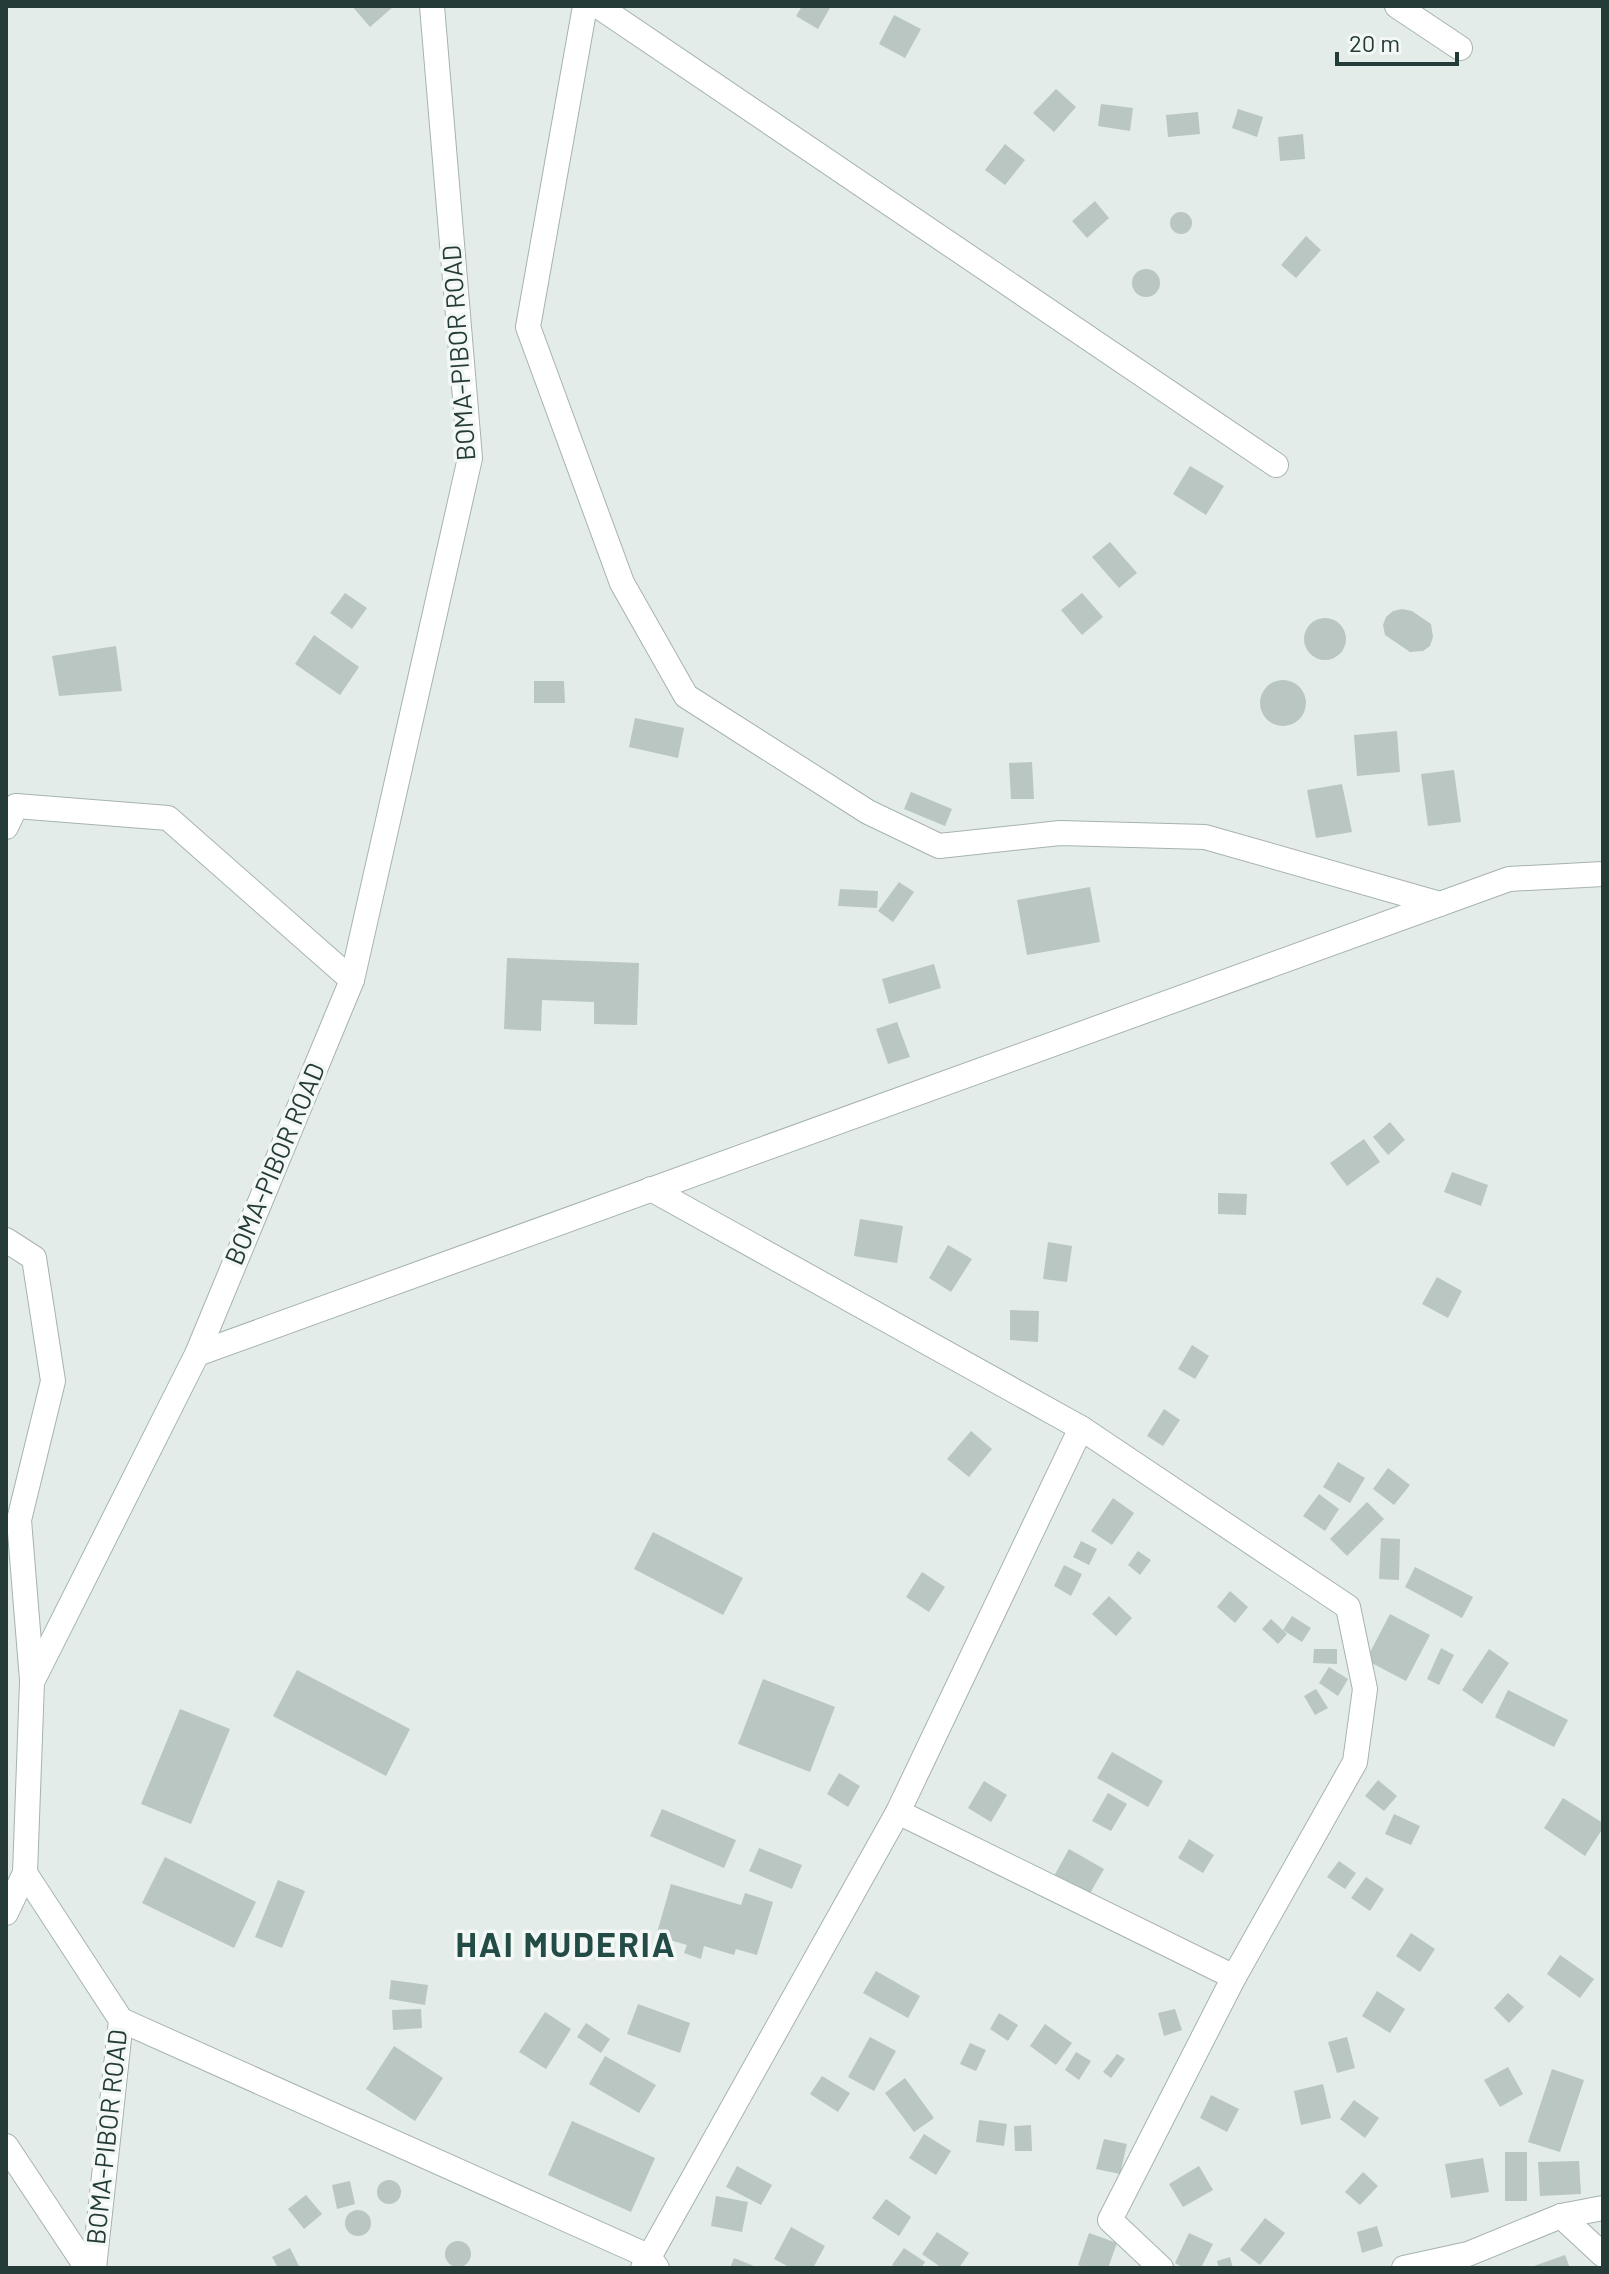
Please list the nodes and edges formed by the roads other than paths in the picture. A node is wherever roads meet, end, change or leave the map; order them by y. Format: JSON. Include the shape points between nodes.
{"nodes":[{"id":1,"x":432,"y":6,"type":"edge"},
{"id":2,"x":585,"y":6,"type":"edge"},
{"id":3,"x":598,"y":6,"type":"edge"},
{"id":4,"x":1397,"y":6,"type":"edge"},
{"id":5,"x":1460,"y":48,"type":"dead end"},
{"id":6,"x":1276,"y":465,"type":"dead end"},
{"id":7,"x":6,"y":827,"type":"edge"},
{"id":8,"x":1603,"y":874,"type":"edge"},
{"id":9,"x":1440,"y":904,"type":"junction"},
{"id":10,"x":352,"y":980,"type":"junction"},
{"id":11,"x":651,"y":1189,"type":"junction"},
{"id":12,"x":6,"y":1240,"type":"edge"},
{"id":13,"x":197,"y":1354,"type":"junction"},
{"id":14,"x":1081,"y":1428,"type":"junction"},
{"id":15,"x":32,"y":1682,"type":"junction"},
{"id":16,"x":898,"y":1812,"type":"junction"},
{"id":17,"x":25,"y":1873,"type":"junction"},
{"id":18,"x":6,"y":1913,"type":"edge"},
{"id":19,"x":1234,"y":1977,"type":"junction"},
{"id":20,"x":121,"y":2020,"type":"junction"},
{"id":21,"x":6,"y":2146,"type":"edge"},
{"id":22,"x":1603,"y":2208,"type":"edge"},
{"id":23,"x":1561,"y":2216,"type":"junction"},
{"id":24,"x":1603,"y":2255,"type":"edge"},
{"id":25,"x":649,"y":2264,"type":"edge"},
{"id":26,"x":87,"y":2268,"type":"edge"},
{"id":27,"x":94,"y":2268,"type":"edge"},
{"id":28,"x":1161,"y":2268,"type":"edge"},
{"id":29,"x":1404,"y":2268,"type":"edge"}],
"edges":[{"from":1,"to":10,"type":"street","name":"BOMA-PIBOR ROAD","via":[[470,458]]},
{"from":2,"to":9,"type":"street","via":[[528,327],[622,583],[686,696],[868,812],[939,846],[1060,833],[1205,837]]},
{"from":3,"to":6,"type":"street"},
{"from":4,"to":5,"type":"street"},
{"from":7,"to":10,"type":"street","via":[[16,806],[168,818]]},
{"from":8,"to":9,"type":"street","via":[[1509,879]]},
{"from":9,"to":11,"type":"street"},
{"from":10,"to":13,"type":"street","name":"BOMA-PIBOR ROAD"},
{"from":11,"to":13,"type":"street"},
{"from":11,"to":14,"type":"street"},
{"from":12,"to":15,"type":"street","via":[[34,1258],[53,1381],[19,1520]]},
{"from":13,"to":15,"type":"street","name":"BOMA-PIBOR ROAD"},
{"from":14,"to":16,"type":"street"},
{"from":14,"to":19,"type":"street","via":[[1348,1607],[1365,1689],[1355,1762]]},
{"from":15,"to":17,"type":"street","name":"BOMA-PIBOR ROAD"},
{"from":16,"to":19,"type":"street"},
{"from":16,"to":25,"type":"street"},
{"from":17,"to":18,"type":"street"},
{"from":17,"to":20,"type":"street","name":"BOMA-PIBOR ROAD"},
{"from":19,"to":28,"type":"street","via":[[1110,2220]]},
{"from":20,"to":25,"type":"street"},
{"from":20,"to":27,"type":"street","name":"BOMA-PIBOR ROAD"},
{"from":21,"to":26,"type":"street"},
{"from":22,"to":23,"type":"street"},
{"from":23,"to":24,"type":"street"},
{"from":23,"to":29,"type":"street","via":[[1468,2254]]}]}
